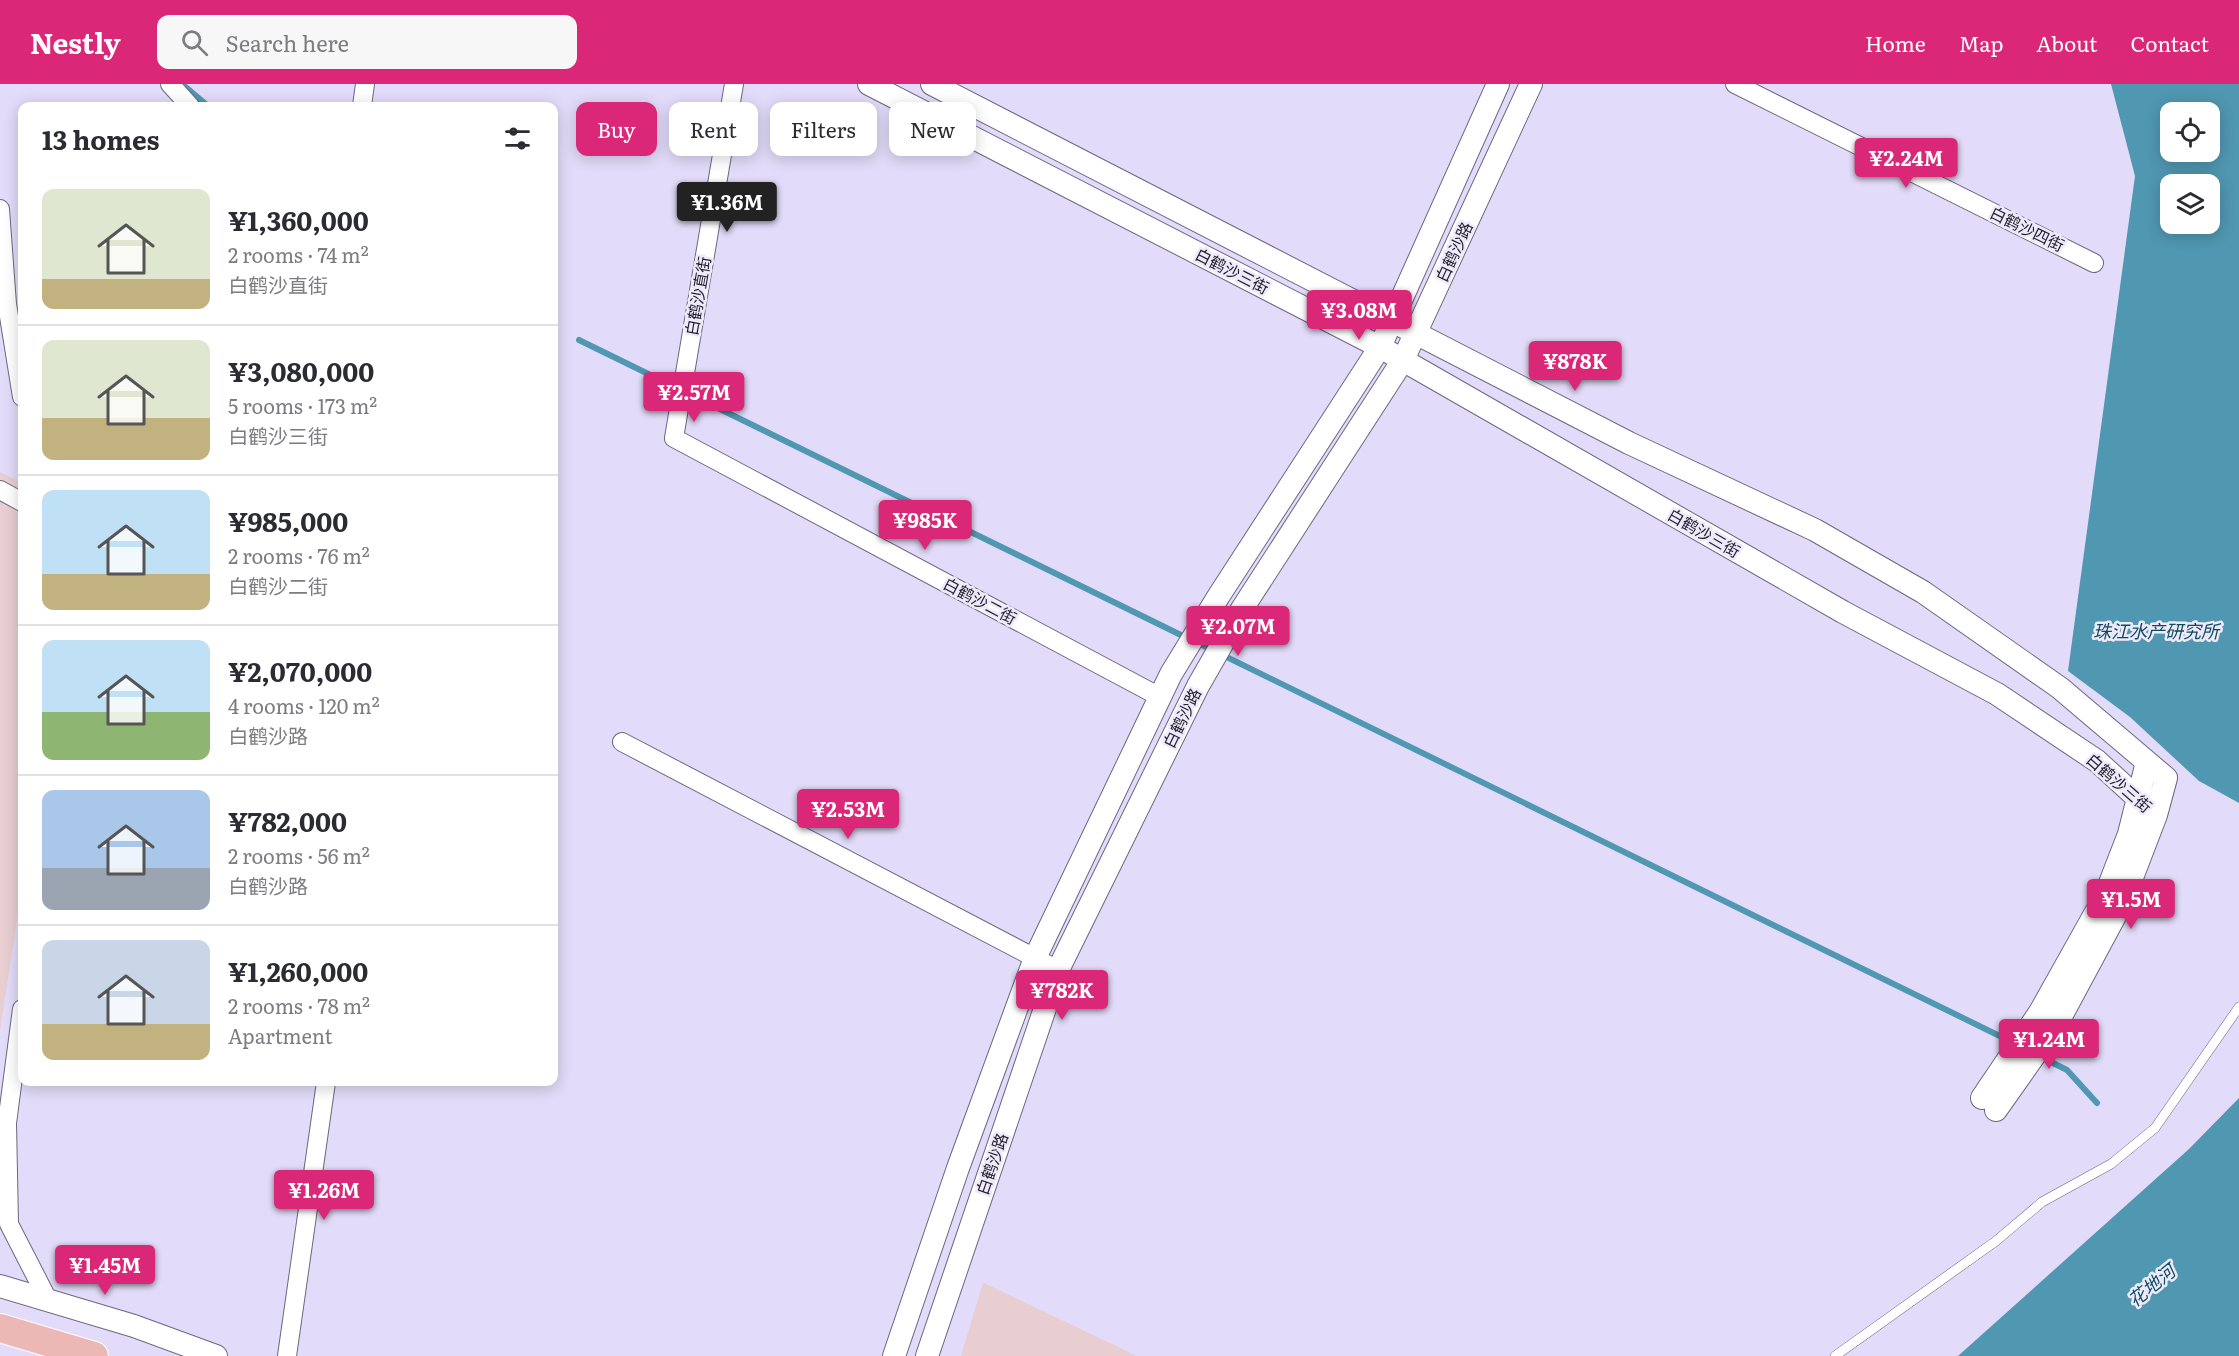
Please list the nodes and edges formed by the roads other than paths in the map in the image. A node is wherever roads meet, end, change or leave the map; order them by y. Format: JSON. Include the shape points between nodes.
{"nodes":[{"id":1,"x":170,"y":84,"type":"edge"},
{"id":2,"x":365,"y":84,"type":"edge"},
{"id":3,"x":734,"y":84,"type":"edge"},
{"id":4,"x":869,"y":84,"type":"edge"},
{"id":5,"x":932,"y":84,"type":"edge"},
{"id":6,"x":1498,"y":84,"type":"edge"},
{"id":7,"x":1531,"y":84,"type":"edge"},
{"id":8,"x":1735,"y":84,"type":"edge"},
{"id":9,"x":186,"y":102,"type":"edge"},
{"id":10,"x":363,"y":102,"type":"edge"},
{"id":11,"x":0,"y":209,"type":"edge"},
{"id":12,"x":2094,"y":262,"type":"dead end"},
{"id":13,"x":1392,"y":320,"type":"junction"},
{"id":14,"x":1416,"y":333,"type":"junction"},
{"id":15,"x":1380,"y":347,"type":"junction"},
{"id":16,"x":1403,"y":360,"type":"junction"},
{"id":17,"x":18,"y":372,"type":"edge"},
{"id":18,"x":674,"y":438,"type":"joint"},
{"id":19,"x":0,"y":490,"type":"edge"},
{"id":20,"x":18,"y":500,"type":"edge"},
{"id":21,"x":1160,"y":697,"type":"junction"},
{"id":22,"x":622,"y":742,"type":"dead end"},
{"id":23,"x":2147,"y":762,"type":"junction"},
{"id":24,"x":2138,"y":800,"type":"junction"},
{"id":25,"x":2156,"y":815,"type":"junction"},
{"id":26,"x":1035,"y":958,"type":"junction"},
{"id":27,"x":1058,"y":970,"type":"junction"},
{"id":28,"x":2239,"y":1007,"type":"edge"},
{"id":29,"x":2049,"y":1017,"type":"junction"},
{"id":30,"x":18,"y":1039,"type":"edge"},
{"id":31,"x":325,"y":1086,"type":"edge"},
{"id":32,"x":1995,"y":1096,"type":"dead end"},
{"id":33,"x":0,"y":1286,"type":"edge"},
{"id":34,"x":48,"y":1300,"type":"junction"},
{"id":35,"x":0,"y":1328,"type":"edge"},
{"id":36,"x":203,"y":1354,"type":"edge"},
{"id":37,"x":94,"y":1356,"type":"edge"},
{"id":38,"x":287,"y":1356,"type":"edge"},
{"id":39,"x":894,"y":1356,"type":"edge"},
{"id":40,"x":927,"y":1356,"type":"edge"},
{"id":41,"x":1835,"y":1356,"type":"edge"}],
"edges":[{"from":1,"to":9,"type":"street"},
{"from":2,"to":10,"type":"street"},
{"from":3,"to":18,"type":"street","name":"白鹤沙直街"},
{"from":4,"to":15,"type":"street","name":"白鹤沙三街"},
{"from":5,"to":13,"type":"street","name":"白鹤沙三街"},
{"from":6,"to":13,"type":"street","name":"白鹤沙路"},
{"from":7,"to":14,"type":"street","name":"白鹤沙路"},
{"from":8,"to":12,"type":"street","name":"白鹤沙四街"},
{"from":11,"to":17,"type":"street","via":[[7,304]]},
{"from":13,"to":14,"type":"street","name":"白鹤沙三街"},
{"from":13,"to":15,"type":"street","name":"白鹤沙路"},
{"from":14,"to":16,"type":"street","name":"白鹤沙路"},
{"from":14,"to":23,"type":"street","name":"白鹤沙三街","via":[[1629,443],[1815,530],[1923,592],[2060,688]]},
{"from":15,"to":16,"type":"street","name":"白鹤沙三街"},
{"from":15,"to":21,"type":"street","name":"白鹤沙路","via":[[1218,597]]},
{"from":16,"to":24,"type":"street","name":"白鹤沙三街","via":[[1843,612],[1997,694],[2097,761]]},
{"from":16,"to":27,"type":"street","name":"白鹤沙路","via":[[1242,609],[1198,686]]},
{"from":18,"to":21,"type":"street","name":"白鹤沙二街"},
{"from":19,"to":20,"type":"street"},
{"from":21,"to":26,"type":"street","name":"白鹤沙路"},
{"from":22,"to":26,"type":"street"},
{"from":23,"to":24,"type":"street"},
{"from":23,"to":25,"type":"street","name":"白鹤沙三街","via":[[2166,778]]},
{"from":24,"to":25,"type":"street","name":"白鹤沙三街"},
{"from":24,"to":29,"type":"street","via":[[2105,896]]},
{"from":25,"to":29,"type":"street","via":[[2123,901]]},
{"from":26,"to":27,"type":"street"},
{"from":26,"to":39,"type":"street","name":"白鹤沙路"},
{"from":27,"to":40,"type":"street","name":"白鹤沙路"},
{"from":28,"to":41,"type":"lane","via":[[2155,1128],[2110,1164],[2042,1202],[1996,1241]]},
{"from":29,"to":32,"type":"street"},
{"from":30,"to":34,"type":"street","via":[[7,1123],[9,1224]]},
{"from":31,"to":38,"type":"street"},
{"from":33,"to":34,"type":"street"},
{"from":34,"to":36,"type":"street","via":[[134,1326]]},
{"from":35,"to":37,"type":"main road"}]}
